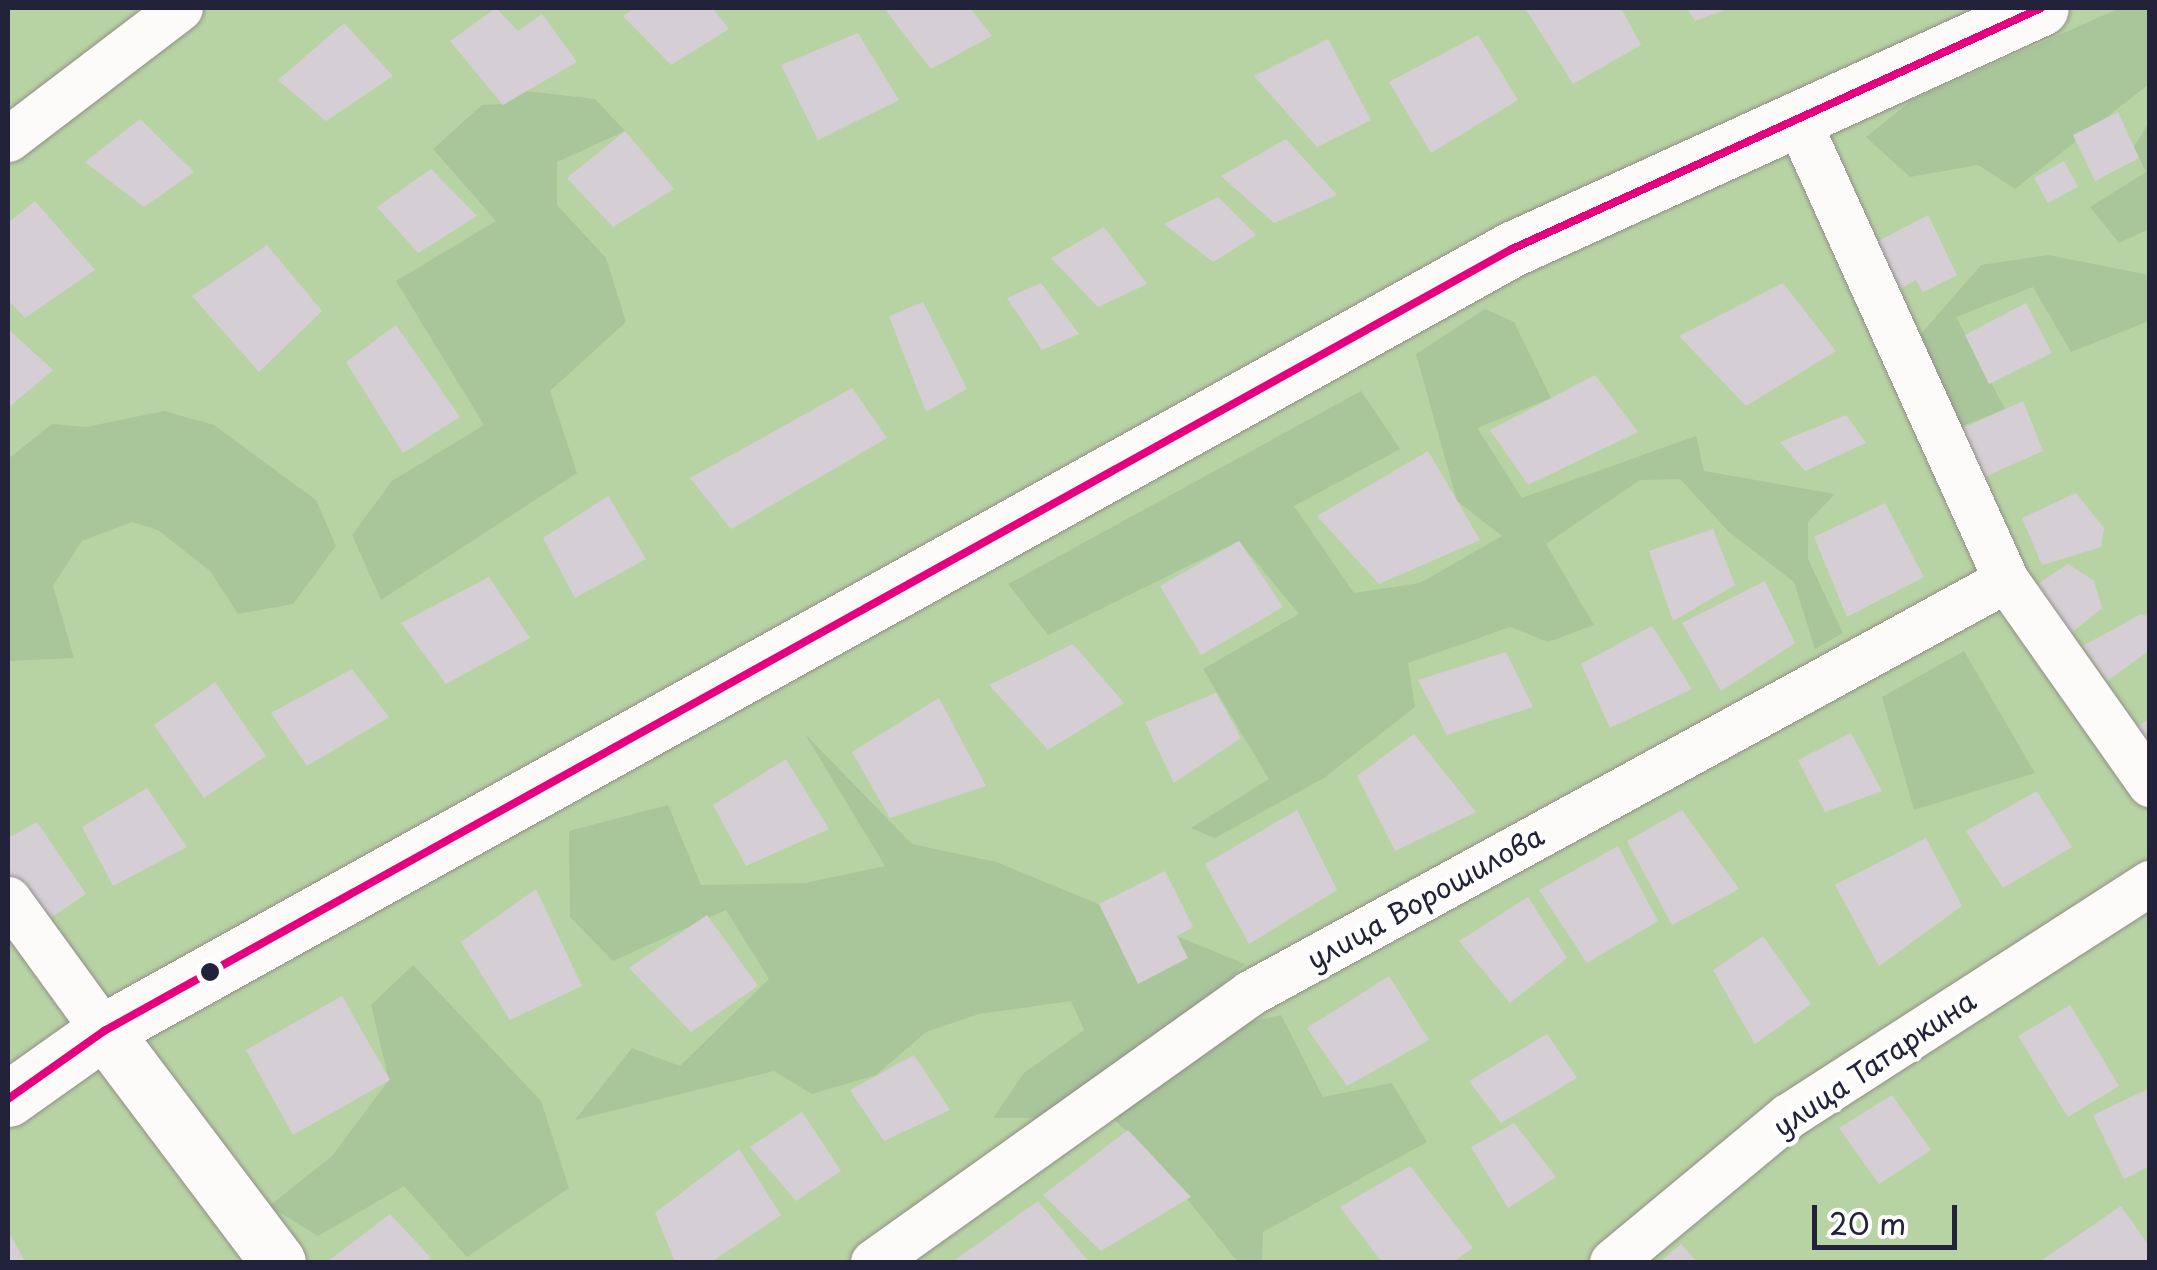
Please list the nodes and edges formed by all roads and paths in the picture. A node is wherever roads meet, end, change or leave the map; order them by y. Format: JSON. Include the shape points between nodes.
{"nodes":[{"id":1,"x":180,"y":8,"type":"edge"},
{"id":2,"x":2040,"y":8,"type":"edge"},
{"id":3,"x":1798,"y":121,"type":"junction"},
{"id":4,"x":8,"y":139,"type":"edge"},
{"id":5,"x":2006,"y":580,"type":"junction"},
{"id":6,"x":2150,"y":784,"type":"edge"},
{"id":7,"x":2150,"y":882,"type":"edge"},
{"id":8,"x":8,"y":899,"type":"edge"},
{"id":9,"x":104,"y":1031,"type":"junction"},
{"id":10,"x":8,"y":1099,"type":"edge"},
{"id":11,"x":278,"y":1262,"type":"edge"},
{"id":12,"x":873,"y":1262,"type":"edge"},
{"id":13,"x":1612,"y":1262,"type":"edge"}],
"edges":[{"from":1,"to":4,"type":"street"},
{"from":2,"to":3,"type":"street"},
{"from":3,"to":5,"type":"street"},
{"from":3,"to":9,"type":"street","via":[[1512,250]]},
{"from":5,"to":6,"type":"street"},
{"from":5,"to":12,"type":"street","name":"улица Ворошилова","via":[[1250,992]]},
{"from":7,"to":13,"type":"street","name":"улица Татаркина","via":[[1788,1116]]},
{"from":8,"to":9,"type":"street"},
{"from":9,"to":10,"type":"street"},
{"from":9,"to":11,"type":"street"}]}
